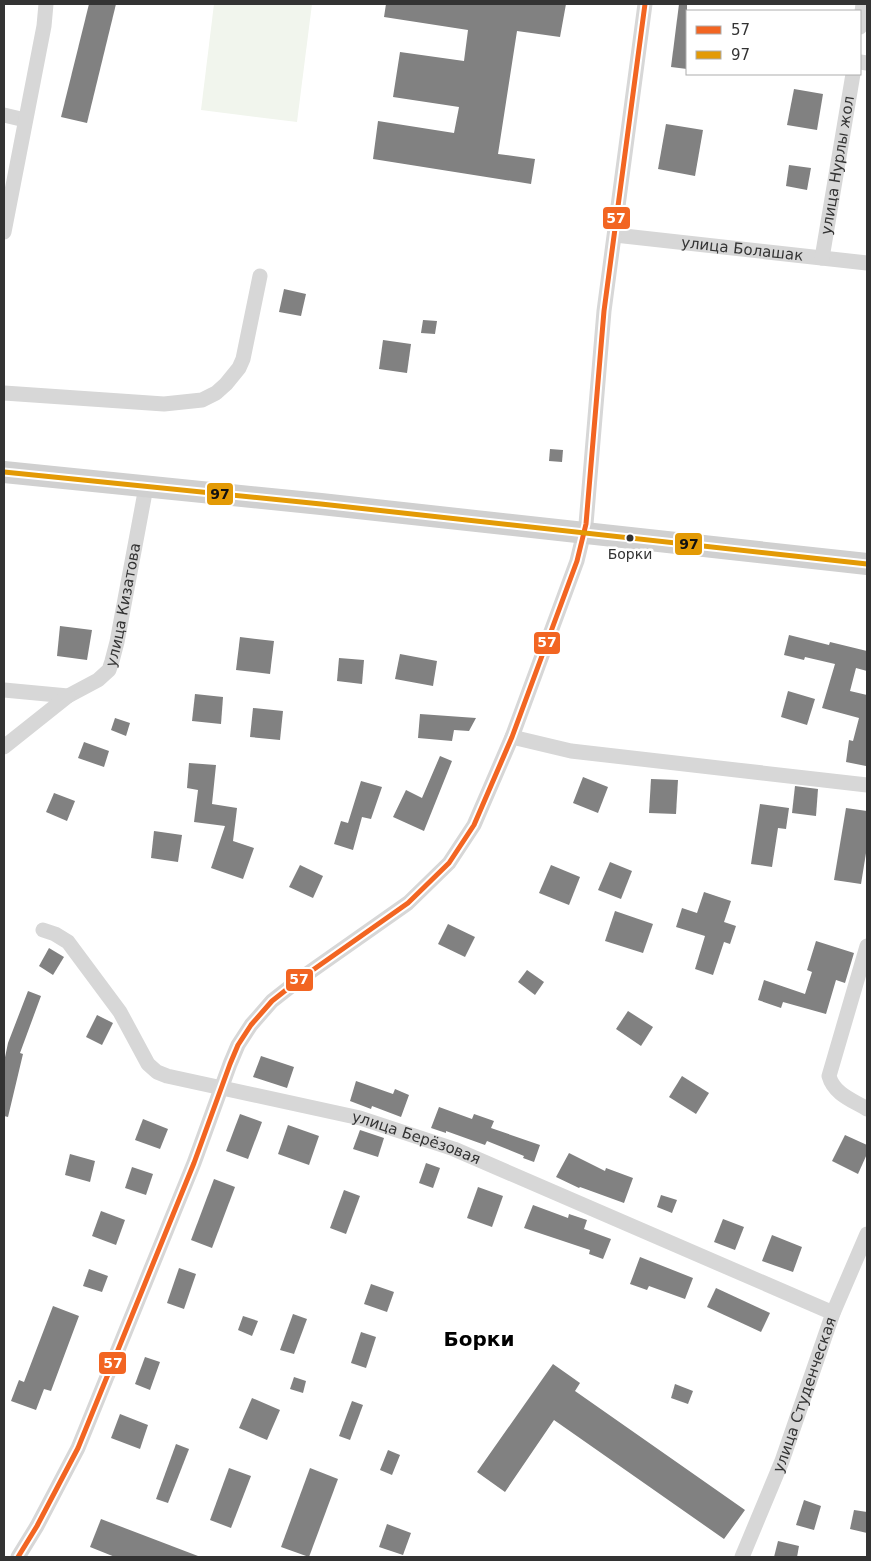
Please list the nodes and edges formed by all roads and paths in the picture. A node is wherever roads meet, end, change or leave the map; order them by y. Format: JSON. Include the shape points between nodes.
{"nodes":[{"id":1,"x":46,"y":4,"type":"edge"},
{"id":2,"x":646,"y":4,"type":"edge"},
{"id":3,"x":854,"y":75,"type":"edge"},
{"id":4,"x":4,"y":115,"type":"edge"},
{"id":5,"x":26,"y":120,"type":"junction"},
{"id":6,"x":4,"y":232,"type":"edge"},
{"id":7,"x":615,"y":235,"type":"junction"},
{"id":8,"x":822,"y":258,"type":"junction"},
{"id":9,"x":867,"y":263,"type":"edge"},
{"id":10,"x":260,"y":276,"type":"dead end"},
{"id":11,"x":4,"y":392,"type":"edge"},
{"id":12,"x":4,"y":472,"type":"edge"},
{"id":13,"x":146,"y":487,"type":"junction"},
{"id":14,"x":584,"y":534,"type":"junction"},
{"id":15,"x":867,"y":564,"type":"edge"},
{"id":16,"x":4,"y":690,"type":"edge"},
{"id":17,"x":68,"y":696,"type":"junction"},
{"id":18,"x":512,"y":737,"type":"junction"},
{"id":19,"x":4,"y":746,"type":"edge"},
{"id":20,"x":867,"y":785,"type":"edge"},
{"id":21,"x":43,"y":930,"type":"dead end"},
{"id":22,"x":867,"y":946,"type":"edge"},
{"id":23,"x":221,"y":1088,"type":"junction"},
{"id":24,"x":867,"y":1109,"type":"edge"},
{"id":25,"x":867,"y":1234,"type":"edge"},
{"id":26,"x":833,"y":1313,"type":"junction"},
{"id":27,"x":18,"y":1557,"type":"edge"},
{"id":28,"x":742,"y":1557,"type":"edge"}],
"edges":[{"from":1,"to":5,"type":"street"},
{"from":2,"to":7,"type":"street"},
{"from":3,"to":8,"type":"street","name":"улица Нурлы жол"},
{"from":4,"to":5,"type":"street"},
{"from":5,"to":6,"type":"street"},
{"from":7,"to":8,"type":"street","name":"улица Болашак"},
{"from":7,"to":14,"type":"street","via":[[604,311]]},
{"from":8,"to":9,"type":"street","name":"улица Болашак"},
{"from":10,"to":11,"type":"street","via":[[239,368],[216,393],[202,400],[164,404]]},
{"from":12,"to":13,"type":"main road"},
{"from":13,"to":14,"type":"main road"},
{"from":13,"to":17,"type":"street","name":"улица Кизатова","via":[[109,670],[98,680]]},
{"from":14,"to":15,"type":"main road"},
{"from":14,"to":18,"type":"street"},
{"from":16,"to":17,"type":"street"},
{"from":17,"to":19,"type":"street","name":"улица Кизатова"},
{"from":18,"to":20,"type":"street","via":[[571,751]]},
{"from":18,"to":23,"type":"street","via":[[474,825],[449,863],[408,903],[272,1001],[238,1045]]},
{"from":21,"to":23,"type":"street","name":"улица Берёзовая","via":[[68,942],[120,1012],[148,1064],[157,1072]]},
{"from":22,"to":24,"type":"street","via":[[829,1076],[838,1092]]},
{"from":23,"to":26,"type":"street","name":"улица Берёзовая","via":[[360,1118],[454,1149]]},
{"from":23,"to":27,"type":"street","via":[[194,1164],[78,1448]]},
{"from":25,"to":26,"type":"street","name":"улица Студенческая"},
{"from":26,"to":28,"type":"street","name":"улица Студенческая","via":[[782,1461]]}]}
